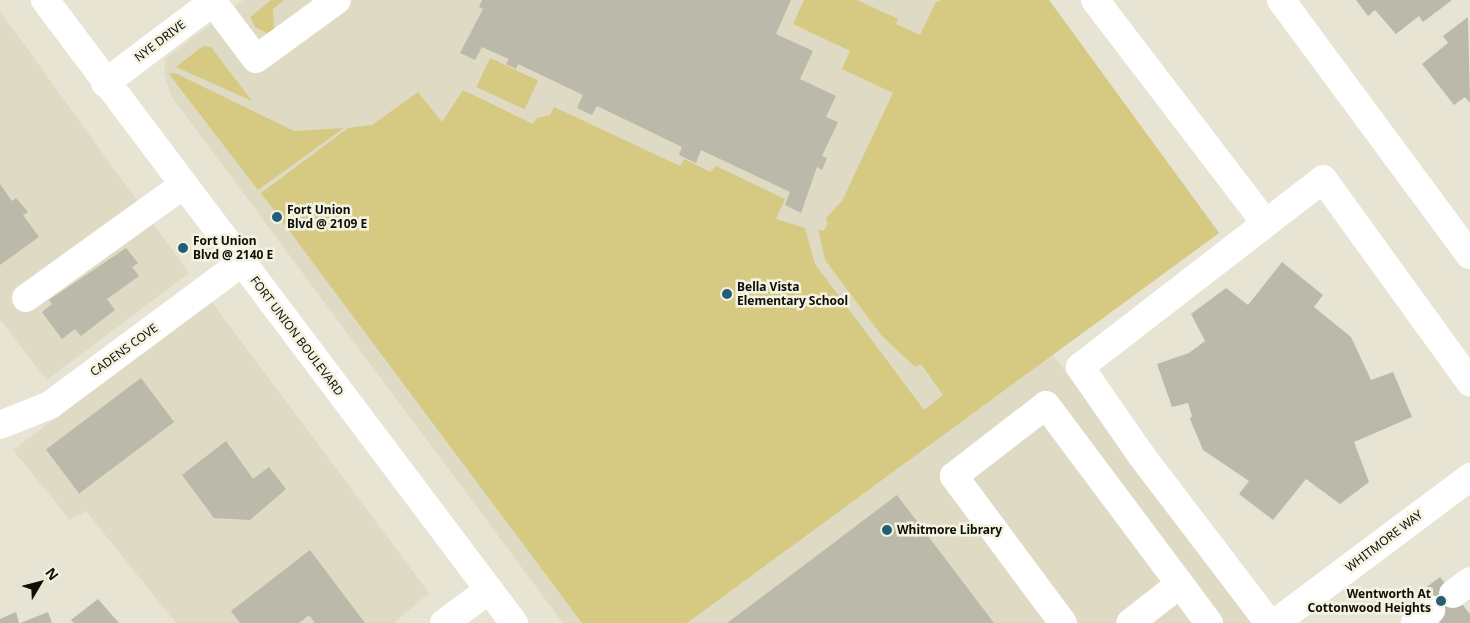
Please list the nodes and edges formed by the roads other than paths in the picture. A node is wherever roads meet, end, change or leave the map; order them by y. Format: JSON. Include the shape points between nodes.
{"nodes":[{"id":1,"x":45,"y":0,"type":"edge"},
{"id":2,"x":337,"y":0,"type":"edge"},
{"id":3,"x":1096,"y":0,"type":"edge"},
{"id":4,"x":1281,"y":0,"type":"edge"},
{"id":5,"x":214,"y":1,"type":"edge"},
{"id":6,"x":105,"y":83,"type":"junction"},
{"id":7,"x":183,"y":185,"type":"junction"},
{"id":8,"x":1265,"y":222,"type":"junction"},
{"id":9,"x":1470,"y":254,"type":"edge"},
{"id":10,"x":241,"y":263,"type":"junction"},
{"id":11,"x":26,"y":298,"type":"dead end"},
{"id":12,"x":1470,"y":382,"type":"edge"},
{"id":13,"x":0,"y":425,"type":"edge"},
{"id":14,"x":1467,"y":485,"type":"edge"},
{"id":15,"x":1180,"y":584,"type":"junction"},
{"id":16,"x":489,"y":590,"type":"junction"},
{"id":17,"x":1284,"y":620,"type":"edge"},
{"id":18,"x":444,"y":623,"type":"edge"},
{"id":19,"x":514,"y":623,"type":"edge"},
{"id":20,"x":1063,"y":623,"type":"edge"},
{"id":21,"x":1130,"y":623,"type":"edge"},
{"id":22,"x":1209,"y":623,"type":"edge"}],
"edges":[{"from":1,"to":6,"type":"main road","name":"FORT UNION BOULEVARD"},
{"from":2,"to":5,"type":"main road","via":[[256,59]]},
{"from":3,"to":8,"type":"main road"},
{"from":4,"to":9,"type":"main road"},
{"from":5,"to":6,"type":"main road","name":"NYE DRIVE"},
{"from":6,"to":7,"type":"main road","name":"FORT UNION BOULEVARD"},
{"from":7,"to":10,"type":"main road","name":"FORT UNION BOULEVARD"},
{"from":7,"to":11,"type":"main road"},
{"from":8,"to":12,"type":"main road","via":[[1323,179]]},
{"from":8,"to":17,"type":"main road","via":[[1080,366],[1141,455]]},
{"from":10,"to":13,"type":"main road","name":"CADENS COVE","via":[[50,405]]},
{"from":10,"to":16,"type":"main road","name":"FORT UNION BOULEVARD"},
{"from":14,"to":17,"type":"main road","name":"WHITMORE WAY"},
{"from":15,"to":20,"type":"main road","via":[[1046,405],[954,476]]},
{"from":15,"to":21,"type":"main road"},
{"from":15,"to":22,"type":"main road"},
{"from":16,"to":18,"type":"main road"},
{"from":16,"to":19,"type":"main road","name":"FORT UNION BOULEVARD"}]}
